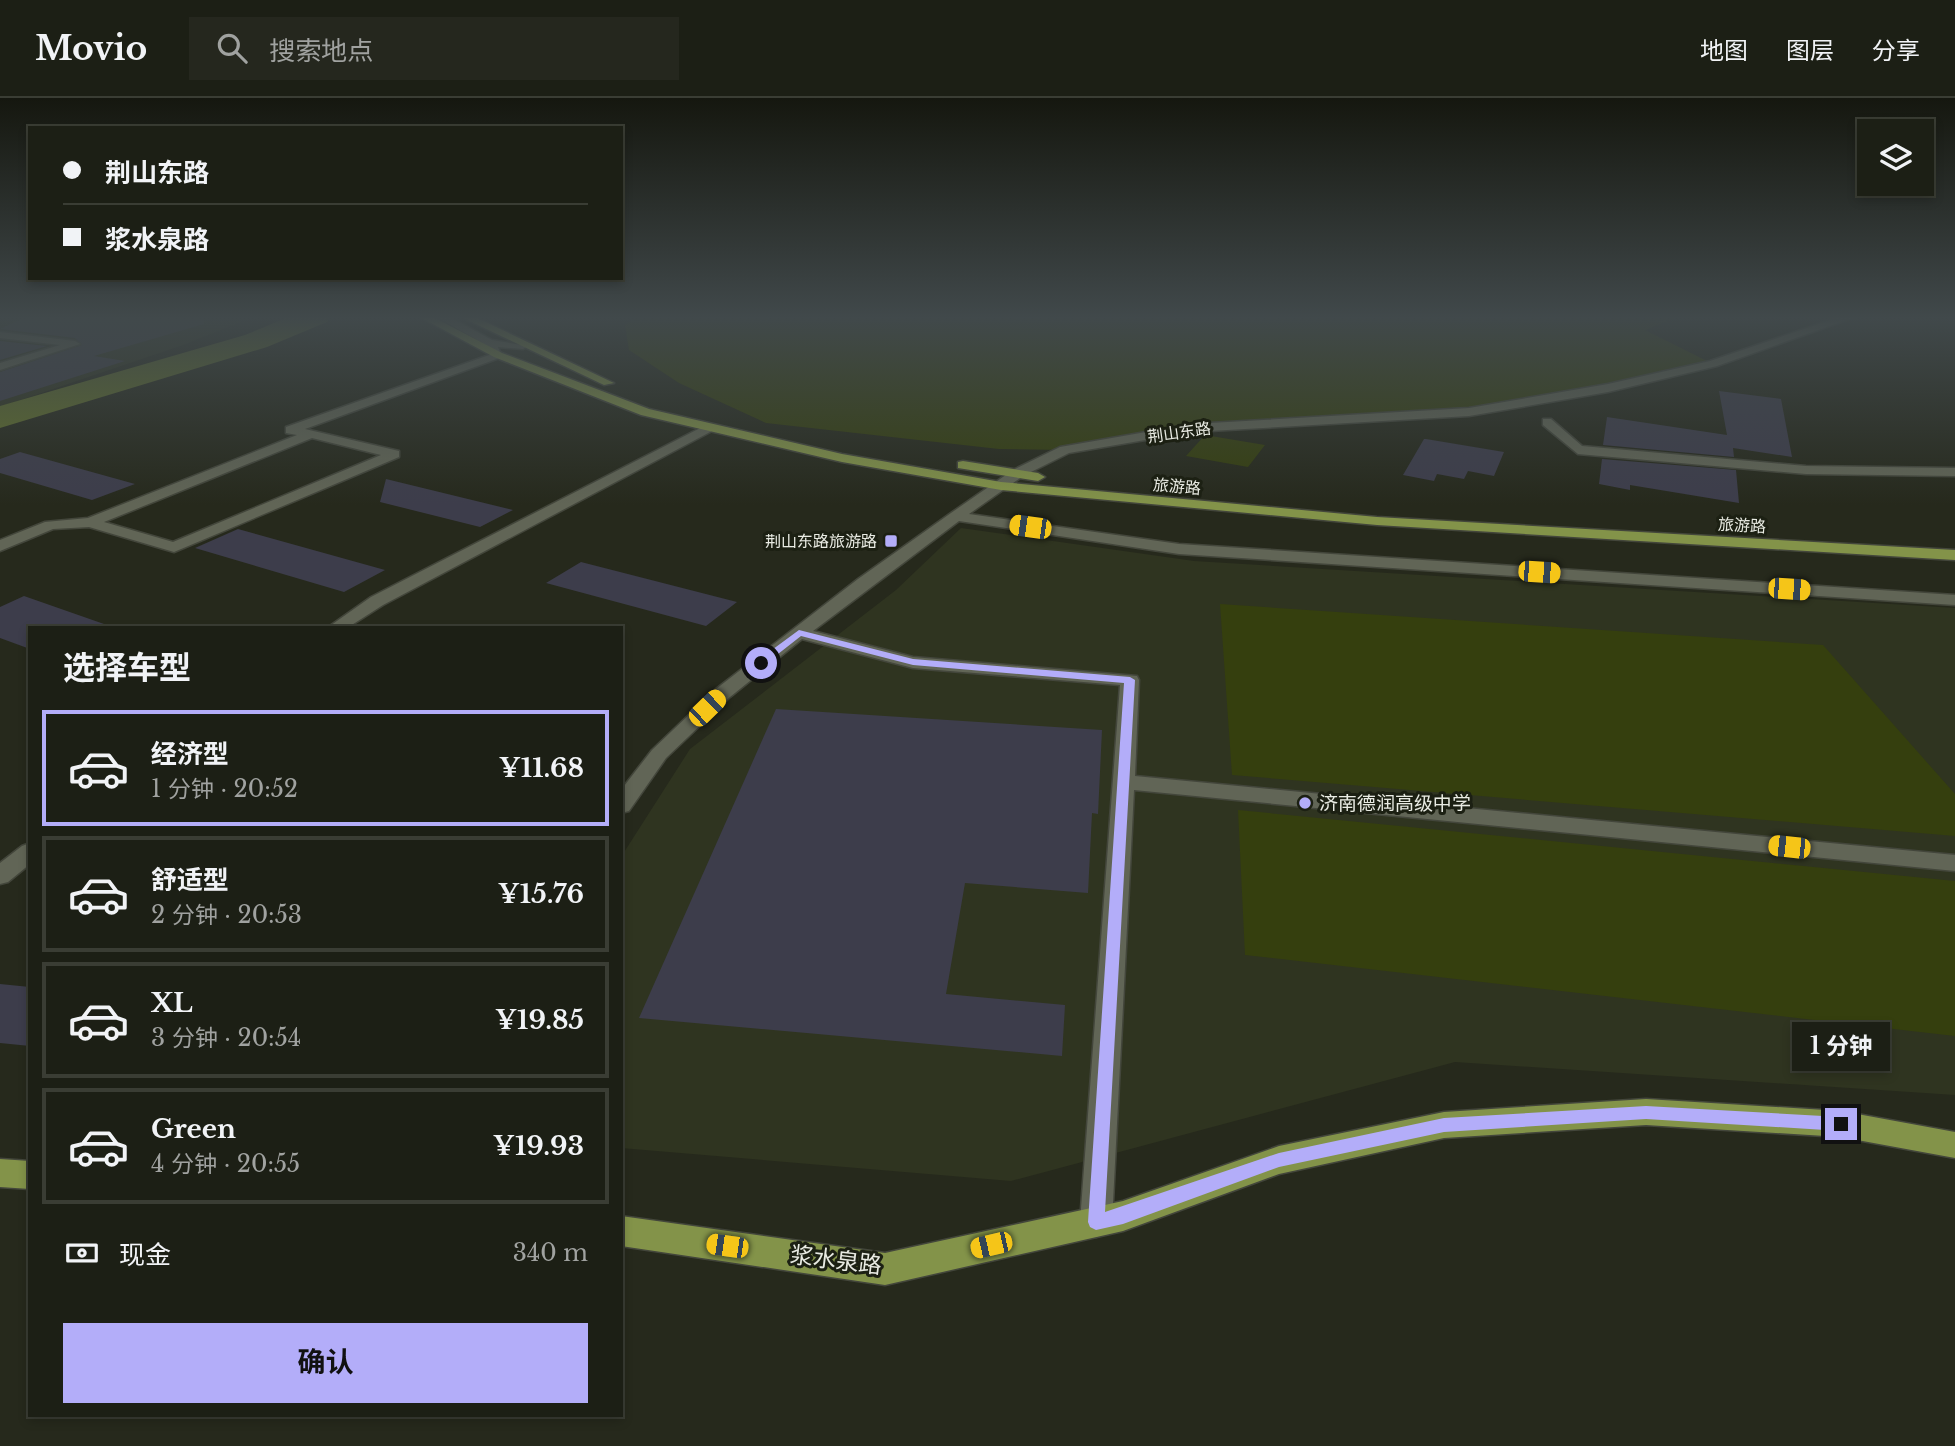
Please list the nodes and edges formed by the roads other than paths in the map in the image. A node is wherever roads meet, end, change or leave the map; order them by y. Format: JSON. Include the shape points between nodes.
{"nodes":[{"id":1,"x":419,"y":379,"type":"edge"},
{"id":2,"x":566,"y":379,"type":"edge"},
{"id":3,"x":599,"y":379,"type":"edge"},
{"id":4,"x":1648,"y":379,"type":"edge"},
{"id":5,"x":1547,"y":422,"type":"dead end"},
{"id":6,"x":708,"y":428,"type":"junction"},
{"id":7,"x":312,"y":435,"type":"junction"},
{"id":8,"x":1955,"y":472,"type":"edge"},
{"id":9,"x":1018,"y":473,"type":"junction"},
{"id":10,"x":1000,"y":486,"type":"junction"},
{"id":11,"x":956,"y":516,"type":"junction"},
{"id":12,"x":90,"y":523,"type":"junction"},
{"id":13,"x":1955,"y":542,"type":"edge"},
{"id":14,"x":0,"y":546,"type":"edge"},
{"id":15,"x":1955,"y":555,"type":"edge"},
{"id":16,"x":1955,"y":600,"type":"edge"},
{"id":17,"x":339,"y":626,"type":"edge"},
{"id":18,"x":799,"y":633,"type":"junction"},
{"id":19,"x":1123,"y":782,"type":"junction"},
{"id":20,"x":623,"y":803,"type":"edge"},
{"id":21,"x":28,"y":853,"type":"edge"},
{"id":22,"x":1955,"y":863,"type":"edge"},
{"id":23,"x":0,"y":876,"type":"edge"},
{"id":24,"x":1955,"y":1144,"type":"edge"},
{"id":25,"x":0,"y":1173,"type":"edge"},
{"id":26,"x":28,"y":1175,"type":"edge"},
{"id":27,"x":1096,"y":1222,"type":"junction"},
{"id":28,"x":623,"y":1231,"type":"edge"}],
"edges":[{"from":1,"to":7,"type":"street","via":[[290,430]]},
{"from":2,"to":6,"type":"main road","name":"旅游路","via":[[645,412]]},
{"from":3,"to":9,"type":"main road","name":"旅游路","via":[[632,393],[737,422],[863,449]]},
{"from":4,"to":9,"type":"street","name":"荆山东路","via":[[1469,412],[1192,428],[1065,450]]},
{"from":5,"to":8,"type":"street","via":[[1578,450],[1806,470]]},
{"from":6,"to":10,"type":"main road","name":"旅游路"},
{"from":6,"to":17,"type":"street","via":[[377,601]]},
{"from":7,"to":12,"type":"street"},
{"from":7,"to":12,"type":"street","via":[[394,454],[174,547]]},
{"from":9,"to":10,"type":"street","name":"荆山东路"},
{"from":9,"to":13,"type":"main road","name":"旅游路","via":[[1086,484],[1382,510]]},
{"from":10,"to":11,"type":"street","name":"荆山东路"},
{"from":10,"to":15,"type":"main road","name":"旅游路","via":[[1377,521]]},
{"from":11,"to":16,"type":"street","via":[[1179,549]]},
{"from":11,"to":18,"type":"street","name":"荆山东路"},
{"from":12,"to":14,"type":"street","via":[[50,526]]},
{"from":18,"to":19,"type":"street","via":[[913,662],[1130,680]]},
{"from":18,"to":20,"type":"street","name":"荆山东路","via":[[723,693],[668,745]]},
{"from":19,"to":22,"type":"street"},
{"from":19,"to":27,"type":"street"},
{"from":21,"to":23,"type":"street"},
{"from":24,"to":27,"type":"main road","name":"浆水泉路","via":[[1841,1124],[1646,1112],[1444,1125],[1279,1160]]},
{"from":25,"to":26,"type":"main road"},
{"from":27,"to":28,"type":"main road","name":"浆水泉路","via":[[885,1269]]}]}
